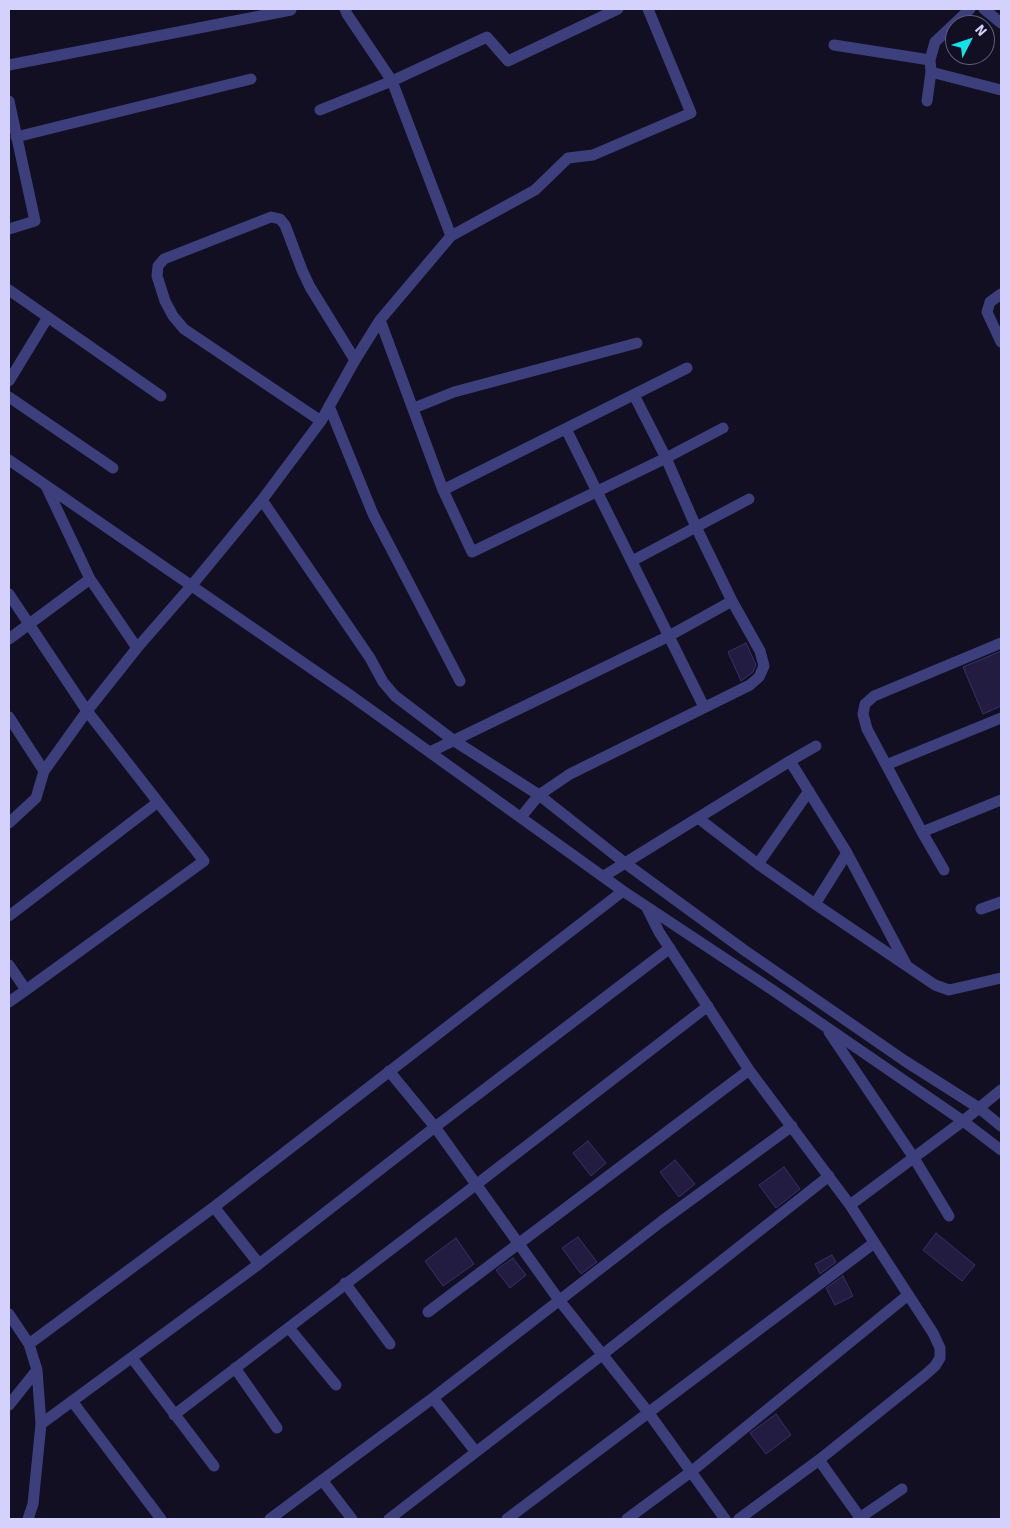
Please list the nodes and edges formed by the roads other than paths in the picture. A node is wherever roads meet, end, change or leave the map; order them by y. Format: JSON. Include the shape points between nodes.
{"nodes":[{"id":1,"x":345,"y":9,"type":"edge"},
{"id":2,"x":618,"y":9,"type":"edge"},
{"id":3,"x":648,"y":9,"type":"edge"},
{"id":4,"x":970,"y":9,"type":"edge"},
{"id":5,"x":984,"y":9,"type":"edge"},
{"id":6,"x":291,"y":10,"type":"dead end"},
{"id":7,"x":1001,"y":24,"type":"edge"},
{"id":8,"x":834,"y":45,"type":"dead end"},
{"id":9,"x":931,"y":58,"type":"junction"},
{"id":10,"x":9,"y":65,"type":"edge"},
{"id":11,"x":931,"y":72,"type":"junction"},
{"id":12,"x":251,"y":78,"type":"dead end"},
{"id":13,"x":392,"y":81,"type":"junction"},
{"id":14,"x":1001,"y":90,"type":"edge"},
{"id":15,"x":927,"y":101,"type":"dead end"},
{"id":16,"x":9,"y":102,"type":"edge"},
{"id":17,"x":320,"y":110,"type":"dead end"},
{"id":18,"x":16,"y":137,"type":"junction"},
{"id":19,"x":9,"y":229,"type":"edge"},
{"id":20,"x":451,"y":236,"type":"junction"},
{"id":21,"x":9,"y":290,"type":"edge"},
{"id":22,"x":1001,"y":294,"type":"edge"},
{"id":23,"x":48,"y":317,"type":"junction"},
{"id":24,"x":380,"y":320,"type":"junction"},
{"id":25,"x":637,"y":342,"type":"dead end"},
{"id":26,"x":1001,"y":342,"type":"edge"},
{"id":27,"x":355,"y":360,"type":"junction"},
{"id":28,"x":687,"y":368,"type":"dead end"},
{"id":29,"x":9,"y":381,"type":"edge"},
{"id":30,"x":634,"y":394,"type":"junction"},
{"id":31,"x":161,"y":396,"type":"dead end"},
{"id":32,"x":9,"y":397,"type":"edge"},
{"id":33,"x":329,"y":406,"type":"junction"},
{"id":34,"x":414,"y":408,"type":"junction"},
{"id":35,"x":320,"y":421,"type":"junction"},
{"id":36,"x":723,"y":428,"type":"dead end"},
{"id":37,"x":566,"y":429,"type":"junction"},
{"id":38,"x":666,"y":458,"type":"junction"},
{"id":39,"x":9,"y":460,"type":"edge"},
{"id":40,"x":113,"y":468,"type":"dead end"},
{"id":41,"x":45,"y":485,"type":"junction"},
{"id":42,"x":443,"y":490,"type":"junction"},
{"id":43,"x":598,"y":492,"type":"junction"},
{"id":44,"x":749,"y":499,"type":"dead end"},
{"id":45,"x":262,"y":500,"type":"junction"},
{"id":46,"x":696,"y":527,"type":"junction"},
{"id":47,"x":632,"y":561,"type":"junction"},
{"id":48,"x":90,"y":578,"type":"junction"},
{"id":49,"x":196,"y":580,"type":"junction"},
{"id":50,"x":9,"y":594,"type":"edge"},
{"id":51,"x":732,"y":601,"type":"junction"},
{"id":52,"x":29,"y":626,"type":"junction"},
{"id":53,"x":669,"y":636,"type":"junction"},
{"id":54,"x":9,"y":639,"type":"edge"},
{"id":55,"x":1001,"y":643,"type":"edge"},
{"id":56,"x":137,"y":648,"type":"junction"},
{"id":57,"x":460,"y":681,"type":"dead end"},
{"id":58,"x":704,"y":707,"type":"junction"},
{"id":59,"x":87,"y":711,"type":"junction"},
{"id":60,"x":9,"y":717,"type":"edge"},
{"id":61,"x":1001,"y":718,"type":"edge"},
{"id":62,"x":441,"y":746,"type":"junction"},
{"id":63,"x":816,"y":746,"type":"dead end"},
{"id":64,"x":790,"y":761,"type":"junction"},
{"id":65,"x":886,"y":764,"type":"junction"},
{"id":66,"x":44,"y":771,"type":"junction"},
{"id":67,"x":809,"y":791,"type":"junction"},
{"id":68,"x":537,"y":798,"type":"junction"},
{"id":69,"x":1001,"y":800,"type":"edge"},
{"id":70,"x":158,"y":802,"type":"junction"},
{"id":71,"x":523,"y":815,"type":"junction"},
{"id":72,"x":698,"y":818,"type":"junction"},
{"id":73,"x":9,"y":823,"type":"edge"},
{"id":74,"x":922,"y":832,"type":"junction"},
{"id":75,"x":847,"y":853,"type":"junction"},
{"id":76,"x":758,"y":864,"type":"junction"},
{"id":77,"x":616,"y":869,"type":"junction"},
{"id":78,"x":944,"y":870,"type":"dead end"},
{"id":79,"x":623,"y":891,"type":"junction"},
{"id":80,"x":1001,"y":902,"type":"edge"},
{"id":81,"x":815,"y":904,"type":"junction"},
{"id":82,"x":646,"y":907,"type":"junction"},
{"id":83,"x":981,"y":909,"type":"dead end"},
{"id":84,"x":9,"y":916,"type":"edge"},
{"id":85,"x":670,"y":948,"type":"junction"},
{"id":86,"x":9,"y":965,"type":"edge"},
{"id":87,"x":908,"y":968,"type":"junction"},
{"id":88,"x":1001,"y":978,"type":"edge"},
{"id":89,"x":26,"y":990,"type":"junction"},
{"id":90,"x":9,"y":1002,"type":"edge"},
{"id":91,"x":708,"y":1006,"type":"junction"},
{"id":92,"x":826,"y":1027,"type":"junction"},
{"id":93,"x":749,"y":1070,"type":"junction"},
{"id":94,"x":389,"y":1071,"type":"junction"},
{"id":95,"x":1001,"y":1090,"type":"edge"},
{"id":96,"x":971,"y":1115,"type":"junction"},
{"id":97,"x":792,"y":1126,"type":"junction"},
{"id":98,"x":1001,"y":1126,"type":"edge"},
{"id":99,"x":435,"y":1127,"type":"junction"},
{"id":100,"x":1001,"y":1150,"type":"edge"},
{"id":101,"x":914,"y":1158,"type":"junction"},
{"id":102,"x":829,"y":1176,"type":"junction"},
{"id":103,"x":477,"y":1184,"type":"junction"},
{"id":104,"x":850,"y":1205,"type":"junction"},
{"id":105,"x":214,"y":1207,"type":"junction"},
{"id":106,"x":949,"y":1216,"type":"dead end"},
{"id":107,"x":518,"y":1243,"type":"junction"},
{"id":108,"x":874,"y":1243,"type":"junction"},
{"id":109,"x":259,"y":1264,"type":"junction"},
{"id":110,"x":345,"y":1283,"type":"junction"},
{"id":111,"x":908,"y":1295,"type":"junction"},
{"id":112,"x":559,"y":1300,"type":"junction"},
{"id":113,"x":428,"y":1312,"type":"dead end"},
{"id":114,"x":9,"y":1314,"type":"edge"},
{"id":115,"x":289,"y":1328,"type":"junction"},
{"id":116,"x":28,"y":1344,"type":"junction"},
{"id":117,"x":390,"y":1344,"type":"dead end"},
{"id":118,"x":602,"y":1355,"type":"junction"},
{"id":119,"x":132,"y":1358,"type":"junction"},
{"id":120,"x":235,"y":1368,"type":"junction"},
{"id":121,"x":36,"y":1370,"type":"junction"},
{"id":122,"x":336,"y":1385,"type":"dead end"},
{"id":123,"x":433,"y":1398,"type":"junction"},
{"id":124,"x":72,"y":1402,"type":"junction"},
{"id":125,"x":9,"y":1405,"type":"edge"},
{"id":126,"x":648,"y":1412,"type":"junction"},
{"id":127,"x":174,"y":1415,"type":"junction"},
{"id":128,"x":41,"y":1424,"type":"junction"},
{"id":129,"x":277,"y":1428,"type":"dead end"},
{"id":130,"x":476,"y":1452,"type":"junction"},
{"id":131,"x":818,"y":1460,"type":"junction"},
{"id":132,"x":214,"y":1466,"type":"dead end"},
{"id":133,"x":692,"y":1471,"type":"junction"},
{"id":134,"x":322,"y":1480,"type":"junction"},
{"id":135,"x":902,"y":1489,"type":"dead end"},
{"id":136,"x":28,"y":1519,"type":"edge"},
{"id":137,"x":161,"y":1519,"type":"edge"},
{"id":138,"x":270,"y":1519,"type":"edge"},
{"id":139,"x":352,"y":1519,"type":"edge"},
{"id":140,"x":389,"y":1519,"type":"edge"},
{"id":141,"x":507,"y":1519,"type":"edge"},
{"id":142,"x":627,"y":1519,"type":"edge"},
{"id":143,"x":725,"y":1519,"type":"edge"},
{"id":144,"x":739,"y":1519,"type":"edge"},
{"id":145,"x":859,"y":1519,"type":"edge"}],
"edges":[{"from":1,"to":13,"type":"street"},
{"from":2,"to":13,"type":"street","via":[[508,61],[487,37]]},
{"from":3,"to":20,"type":"street","via":[[691,113],[593,155],[568,158],[535,190]]},
{"from":4,"to":9,"type":"street","via":[[935,42]]},
{"from":5,"to":7,"type":"street"},
{"from":6,"to":10,"type":"street"},
{"from":8,"to":9,"type":"street"},
{"from":9,"to":11,"type":"street"},
{"from":11,"to":14,"type":"street"},
{"from":11,"to":15,"type":"street"},
{"from":12,"to":18,"type":"street"},
{"from":13,"to":17,"type":"street"},
{"from":13,"to":20,"type":"street"},
{"from":16,"to":18,"type":"street"},
{"from":18,"to":19,"type":"street","via":[[35,221]]},
{"from":20,"to":24,"type":"street"},
{"from":21,"to":23,"type":"street"},
{"from":22,"to":26,"type":"street","via":[[990,302],[987,312]]},
{"from":23,"to":29,"type":"street"},
{"from":23,"to":31,"type":"street"},
{"from":24,"to":27,"type":"street"},
{"from":24,"to":34,"type":"street"},
{"from":25,"to":34,"type":"street","via":[[454,392]]},
{"from":27,"to":33,"type":"street"},
{"from":27,"to":35,"type":"street","via":[[310,287],[280,218],[271,217],[164,259],[158,266],[157,276],[165,301],[184,328]]},
{"from":28,"to":30,"type":"street"},
{"from":30,"to":37,"type":"street"},
{"from":30,"to":38,"type":"street"},
{"from":32,"to":40,"type":"street"},
{"from":33,"to":35,"type":"street"},
{"from":33,"to":57,"type":"street","via":[[373,514]]},
{"from":34,"to":42,"type":"street"},
{"from":35,"to":45,"type":"street"},
{"from":36,"to":38,"type":"street"},
{"from":37,"to":42,"type":"street"},
{"from":37,"to":43,"type":"street"},
{"from":38,"to":43,"type":"street"},
{"from":38,"to":46,"type":"street"},
{"from":39,"to":41,"type":"street"},
{"from":41,"to":48,"type":"street"},
{"from":41,"to":49,"type":"street"},
{"from":42,"to":43,"type":"street","via":[[472,552]]},
{"from":43,"to":47,"type":"street"},
{"from":44,"to":46,"type":"street"},
{"from":45,"to":49,"type":"street"},
{"from":45,"to":62,"type":"street","via":[[383,682]]},
{"from":46,"to":47,"type":"street"},
{"from":46,"to":51,"type":"street"},
{"from":47,"to":53,"type":"street"},
{"from":48,"to":52,"type":"street"},
{"from":48,"to":56,"type":"street"},
{"from":49,"to":56,"type":"street"},
{"from":49,"to":62,"type":"street"},
{"from":50,"to":52,"type":"street"},
{"from":51,"to":53,"type":"street"},
{"from":51,"to":58,"type":"street","via":[[760,651],[764,666],[750,685]]},
{"from":52,"to":54,"type":"street"},
{"from":52,"to":59,"type":"street"},
{"from":53,"to":58,"type":"street"},
{"from":53,"to":62,"type":"street"},
{"from":55,"to":65,"type":"street","via":[[874,696],[865,704],[863,714],[867,729]]},
{"from":56,"to":59,"type":"street"},
{"from":58,"to":68,"type":"street","via":[[570,774]]},
{"from":59,"to":66,"type":"street"},
{"from":59,"to":70,"type":"street"},
{"from":60,"to":66,"type":"street"},
{"from":61,"to":65,"type":"street"},
{"from":62,"to":68,"type":"street"},
{"from":62,"to":71,"type":"street"},
{"from":63,"to":64,"type":"street"},
{"from":64,"to":67,"type":"street"},
{"from":64,"to":72,"type":"street"},
{"from":65,"to":74,"type":"street"},
{"from":66,"to":73,"type":"street","via":[[36,798]]},
{"from":67,"to":75,"type":"street"},
{"from":67,"to":76,"type":"street"},
{"from":68,"to":71,"type":"street"},
{"from":68,"to":77,"type":"street"},
{"from":69,"to":74,"type":"street"},
{"from":70,"to":84,"type":"street"},
{"from":70,"to":89,"type":"street","via":[[204,861]]},
{"from":71,"to":77,"type":"street"},
{"from":72,"to":76,"type":"street"},
{"from":72,"to":77,"type":"street"},
{"from":74,"to":78,"type":"street"},
{"from":75,"to":81,"type":"street"},
{"from":75,"to":87,"type":"street"},
{"from":76,"to":81,"type":"street"},
{"from":77,"to":79,"type":"street"},
{"from":77,"to":96,"type":"street","via":[[744,950],[905,1061]]},
{"from":79,"to":82,"type":"street"},
{"from":79,"to":94,"type":"street"},
{"from":80,"to":83,"type":"street"},
{"from":81,"to":87,"type":"street"},
{"from":82,"to":85,"type":"street"},
{"from":82,"to":92,"type":"street"},
{"from":85,"to":91,"type":"street"},
{"from":85,"to":99,"type":"street"},
{"from":86,"to":89,"type":"street"},
{"from":87,"to":88,"type":"street","via":[[934,985],[949,990]]},
{"from":89,"to":90,"type":"street"},
{"from":91,"to":93,"type":"street"},
{"from":91,"to":103,"type":"street"},
{"from":92,"to":96,"type":"street"},
{"from":92,"to":101,"type":"street"},
{"from":93,"to":97,"type":"street"},
{"from":93,"to":107,"type":"street"},
{"from":94,"to":99,"type":"street"},
{"from":94,"to":105,"type":"street"},
{"from":95,"to":96,"type":"street"},
{"from":96,"to":98,"type":"street"},
{"from":96,"to":100,"type":"street"},
{"from":96,"to":101,"type":"street"},
{"from":97,"to":102,"type":"street"},
{"from":97,"to":112,"type":"street"},
{"from":99,"to":103,"type":"street"},
{"from":99,"to":109,"type":"street"},
{"from":101,"to":104,"type":"street"},
{"from":101,"to":106,"type":"street"},
{"from":102,"to":104,"type":"street"},
{"from":102,"to":118,"type":"street"},
{"from":103,"to":107,"type":"street"},
{"from":103,"to":110,"type":"street"},
{"from":104,"to":108,"type":"street"},
{"from":105,"to":109,"type":"street"},
{"from":105,"to":116,"type":"street"},
{"from":107,"to":112,"type":"street"},
{"from":107,"to":113,"type":"street"},
{"from":108,"to":111,"type":"street"},
{"from":108,"to":126,"type":"street"},
{"from":109,"to":119,"type":"street"},
{"from":110,"to":115,"type":"street"},
{"from":110,"to":117,"type":"street"},
{"from":111,"to":131,"type":"street","via":[[933,1333],[940,1348],[940,1358],[925,1375]]},
{"from":111,"to":133,"type":"street"},
{"from":112,"to":118,"type":"street"},
{"from":112,"to":123,"type":"street"},
{"from":114,"to":116,"type":"street"},
{"from":115,"to":120,"type":"street"},
{"from":115,"to":122,"type":"street"},
{"from":116,"to":121,"type":"street"},
{"from":118,"to":126,"type":"street"},
{"from":118,"to":130,"type":"street"},
{"from":119,"to":124,"type":"street"},
{"from":119,"to":127,"type":"street"},
{"from":120,"to":127,"type":"street"},
{"from":120,"to":129,"type":"street"},
{"from":121,"to":125,"type":"street"},
{"from":121,"to":128,"type":"street"},
{"from":123,"to":130,"type":"street"},
{"from":123,"to":134,"type":"street"},
{"from":124,"to":128,"type":"street"},
{"from":124,"to":137,"type":"street"},
{"from":126,"to":133,"type":"street"},
{"from":126,"to":141,"type":"street"},
{"from":127,"to":132,"type":"street"},
{"from":128,"to":136,"type":"street","via":[[33,1504]]},
{"from":130,"to":140,"type":"street"},
{"from":131,"to":144,"type":"street"},
{"from":131,"to":145,"type":"street"},
{"from":133,"to":142,"type":"street"},
{"from":133,"to":143,"type":"street"},
{"from":134,"to":138,"type":"street"},
{"from":134,"to":139,"type":"street"},
{"from":135,"to":145,"type":"street"}]}
